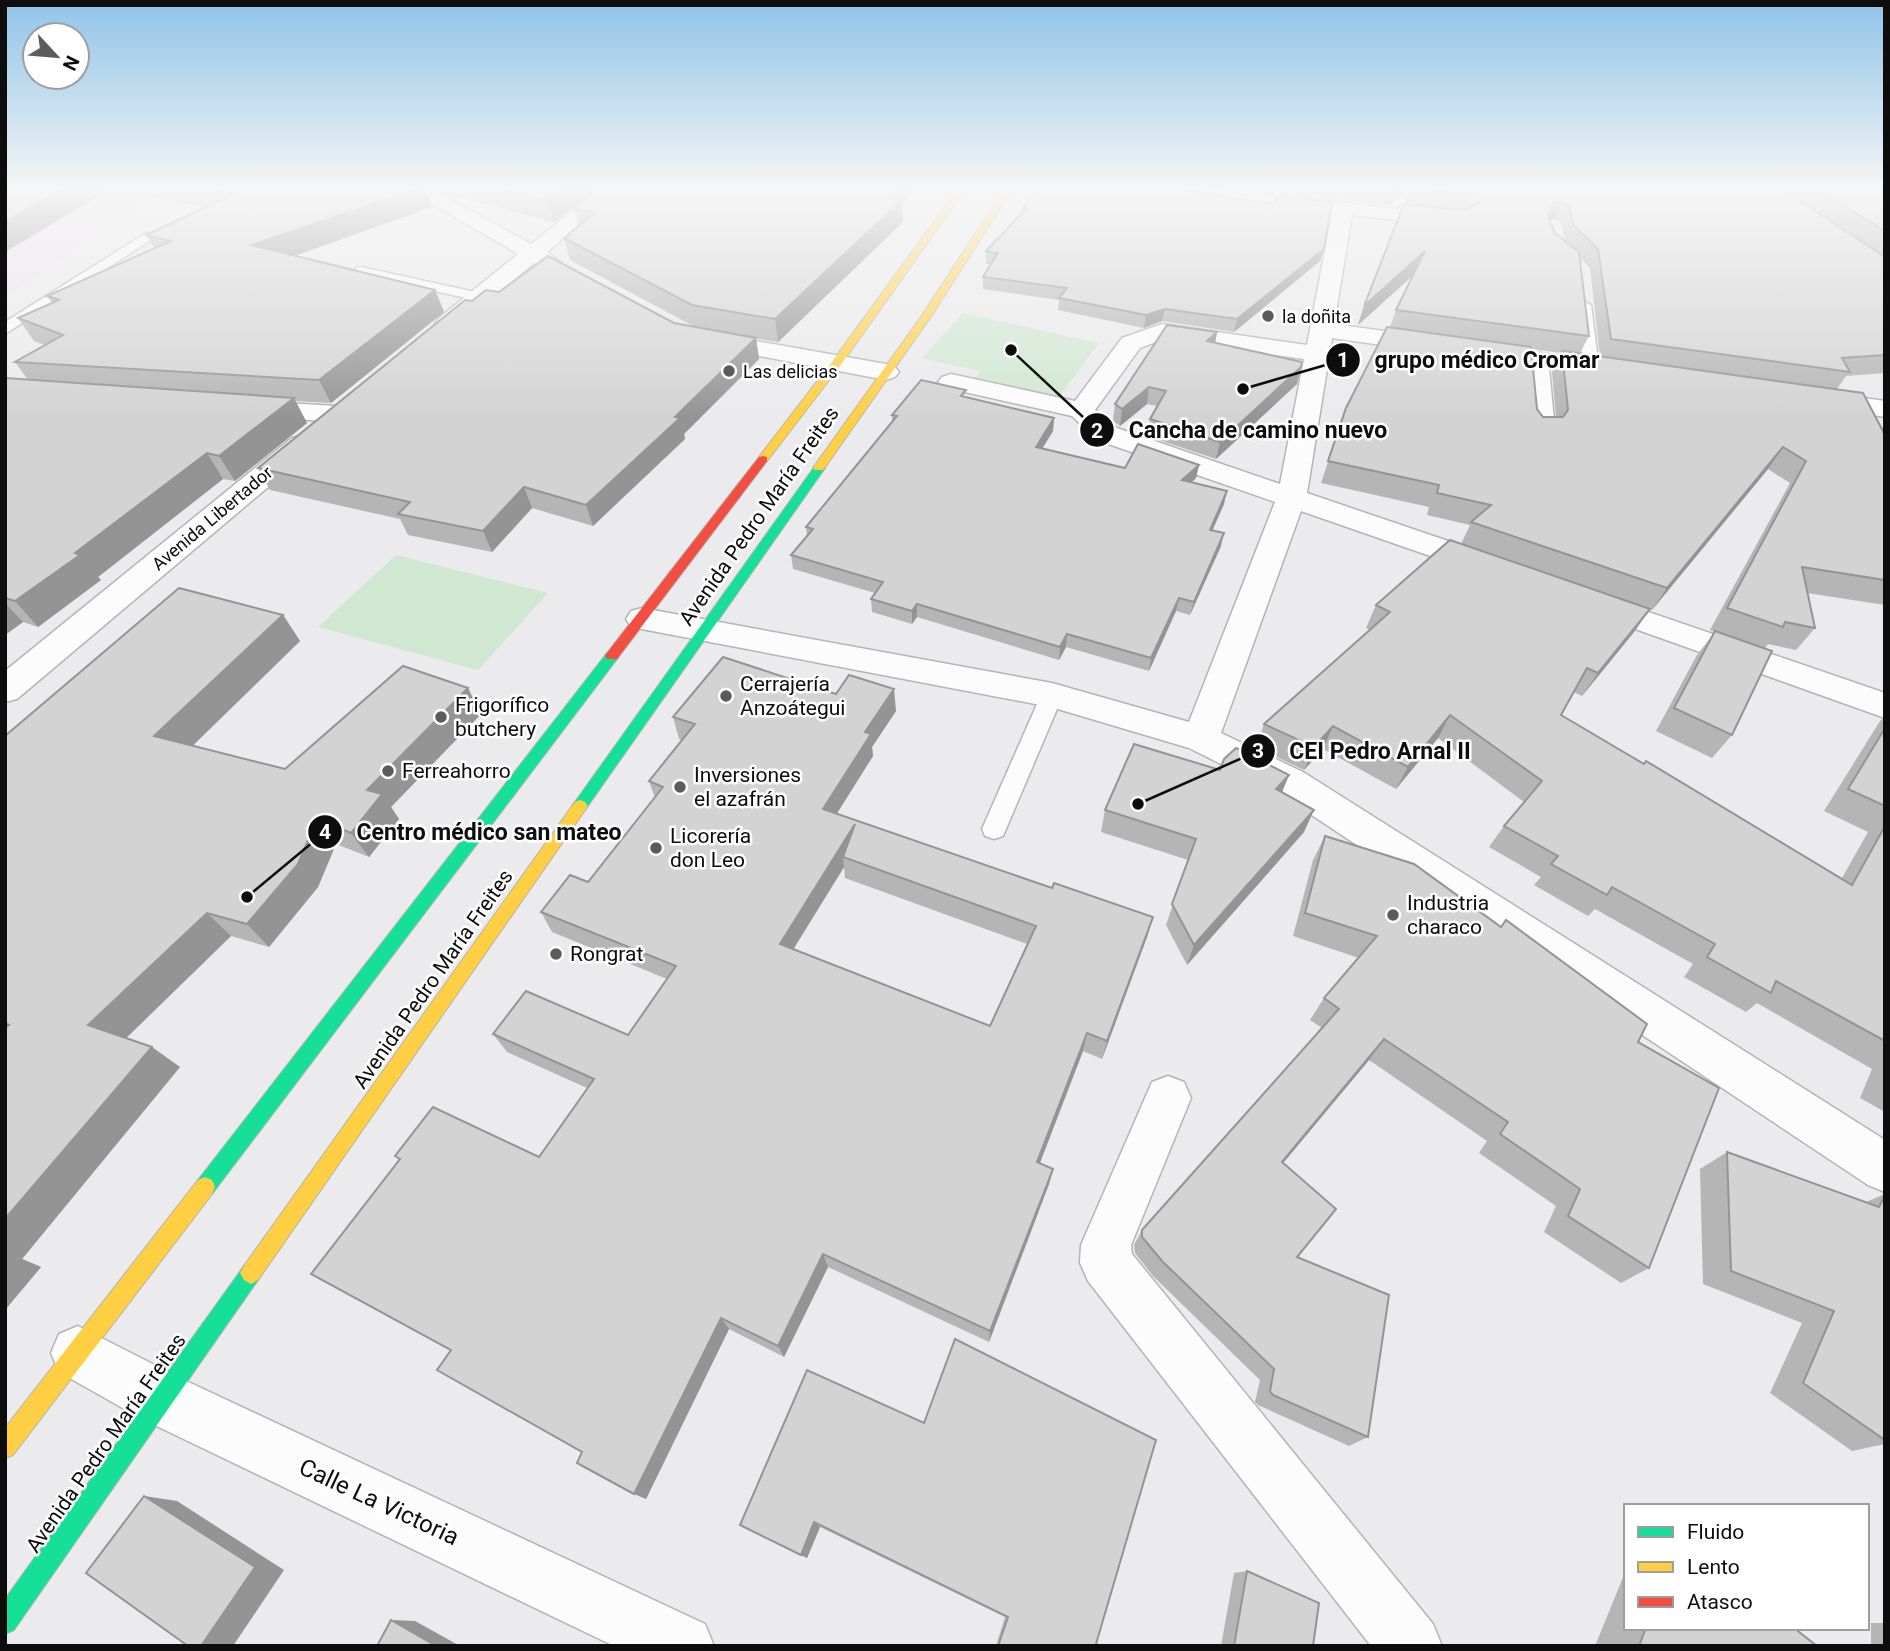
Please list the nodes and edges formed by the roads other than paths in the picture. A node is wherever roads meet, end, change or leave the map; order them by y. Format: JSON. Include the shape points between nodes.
{"nodes":[{"id":1,"x":105,"y":264,"type":"edge"},
{"id":2,"x":519,"y":264,"type":"edge"},
{"id":3,"x":553,"y":264,"type":"edge"},
{"id":4,"x":907,"y":264,"type":"edge"},
{"id":5,"x":958,"y":264,"type":"edge"},
{"id":6,"x":1334,"y":264,"type":"edge"},
{"id":7,"x":361,"y":271,"type":"edge"},
{"id":8,"x":568,"y":272,"type":"edge"},
{"id":9,"x":1583,"y":293,"type":"edge"},
{"id":10,"x":480,"y":297,"type":"junction"},
{"id":11,"x":5,"y":329,"type":"edge"},
{"id":12,"x":688,"y":336,"type":"edge"},
{"id":13,"x":1321,"y":342,"type":"junction"},
{"id":14,"x":423,"y":343,"type":"edge"},
{"id":15,"x":1536,"y":359,"type":"junction"},
{"id":16,"x":836,"y":364,"type":"junction"},
{"id":17,"x":1591,"y":366,"type":"junction"},
{"id":18,"x":886,"y":372,"type":"junction"},
{"id":19,"x":1631,"y":372,"type":"edge"},
{"id":20,"x":951,"y":382,"type":"dead end"},
{"id":21,"x":1791,"y":395,"type":"edge"},
{"id":22,"x":359,"y":396,"type":"edge"},
{"id":23,"x":227,"y":408,"type":"edge"},
{"id":24,"x":1081,"y":410,"type":"junction"},
{"id":25,"x":1880,"y":413,"type":"edge"},
{"id":26,"x":337,"y":414,"type":"junction"},
{"id":27,"x":1542,"y":430,"type":"edge"},
{"id":28,"x":1292,"y":496,"type":"junction"},
{"id":29,"x":1516,"y":575,"type":"edge"},
{"id":30,"x":1569,"y":594,"type":"edge"},
{"id":31,"x":642,"y":619,"type":"junction"},
{"id":32,"x":705,"y":631,"type":"junction"},
{"id":33,"x":5,"y":690,"type":"edge"},
{"id":34,"x":1052,"y":695,"type":"junction"},
{"id":35,"x":1885,"y":706,"type":"edge"},
{"id":36,"x":1200,"y":739,"type":"junction"},
{"id":37,"x":994,"y":829,"type":"dead end"},
{"id":38,"x":1168,"y":1098,"type":"dead end"},
{"id":39,"x":1885,"y":1168,"type":"edge"},
{"id":40,"x":78,"y":1353,"type":"junction"},
{"id":41,"x":162,"y":1399,"type":"junction"},
{"id":42,"x":5,"y":1447,"type":"edge"},
{"id":43,"x":5,"y":1621,"type":"edge"},
{"id":44,"x":683,"y":1646,"type":"edge"},
{"id":45,"x":1411,"y":1646,"type":"edge"}],
"edges":[{"from":1,"to":11,"type":"lane"},
{"from":2,"to":10,"type":"street"},
{"from":3,"to":8,"type":"street"},
{"from":4,"to":16,"type":"street","name":"Avenida Pedro María Freites"},
{"from":5,"to":18,"type":"street","name":"Avenida Pedro María Freites"},
{"from":6,"to":13,"type":"street"},
{"from":7,"to":10,"type":"lane"},
{"from":9,"to":17,"type":"lane"},
{"from":10,"to":14,"type":"street"},
{"from":12,"to":16,"type":"street"},
{"from":13,"to":15,"type":"street"},
{"from":13,"to":24,"type":"street","via":[[1162,331],[1131,343]]},
{"from":13,"to":28,"type":"street"},
{"from":15,"to":17,"type":"street"},
{"from":15,"to":27,"type":"street"},
{"from":16,"to":18,"type":"street"},
{"from":16,"to":31,"type":"street","name":"Avenida Pedro María Freites"},
{"from":17,"to":19,"type":"street"},
{"from":18,"to":32,"type":"street","name":"Avenida Pedro María Freites"},
{"from":20,"to":24,"type":"street"},
{"from":21,"to":25,"type":"street"},
{"from":22,"to":26,"type":"street","name":"Avenida Libertador"},
{"from":23,"to":26,"type":"street"},
{"from":24,"to":28,"type":"street","via":[[1107,434]]},
{"from":26,"to":33,"type":"street","name":"Avenida Libertador"},
{"from":28,"to":29,"type":"street"},
{"from":28,"to":36,"type":"street"},
{"from":30,"to":35,"type":"street"},
{"from":31,"to":32,"type":"street"},
{"from":31,"to":40,"type":"street","name":"Avenida Pedro María Freites"},
{"from":32,"to":34,"type":"street"},
{"from":32,"to":41,"type":"street","name":"Avenida Pedro María Freites"},
{"from":34,"to":36,"type":"street"},
{"from":34,"to":37,"type":"lane"},
{"from":36,"to":39,"type":"street","via":[[1290,782]]},
{"from":38,"to":45,"type":"street","via":[[1106,1245],[1106,1263]]},
{"from":40,"to":41,"type":"street","name":"Calle La Victoria"},
{"from":40,"to":42,"type":"street","name":"Avenida Pedro María Freites"},
{"from":41,"to":43,"type":"street","name":"Avenida Pedro María Freites"},
{"from":41,"to":44,"type":"street","name":"Calle La Victoria"}]}
